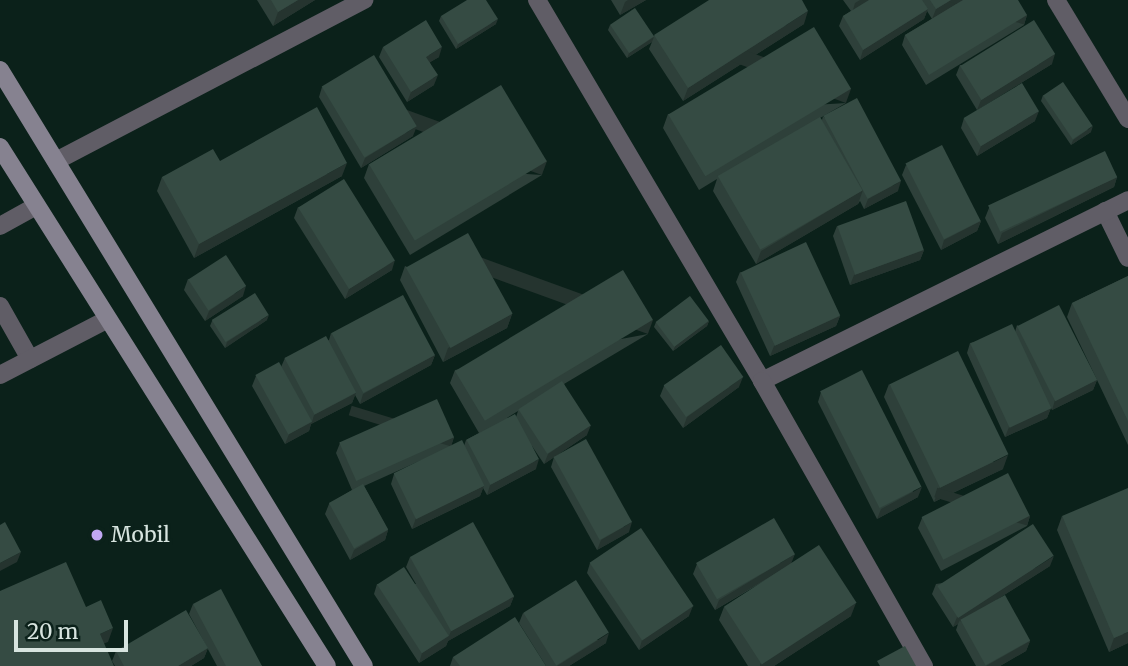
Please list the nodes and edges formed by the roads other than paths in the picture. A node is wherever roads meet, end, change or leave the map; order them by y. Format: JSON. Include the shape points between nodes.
{"nodes":[{"id":1,"x":364,"y":0,"type":"edge"},
{"id":2,"x":537,"y":0,"type":"edge"},
{"id":3,"x":1056,"y":0,"type":"edge"},
{"id":4,"x":0,"y":71,"type":"edge"},
{"id":5,"x":1128,"y":119,"type":"edge"},
{"id":6,"x":0,"y":147,"type":"edge"},
{"id":7,"x":56,"y":161,"type":"junction"},
{"id":8,"x":1128,"y":200,"type":"edge"},
{"id":9,"x":36,"y":206,"type":"junction"},
{"id":10,"x":1105,"y":212,"type":"junction"},
{"id":11,"x":0,"y":226,"type":"edge"},
{"id":12,"x":1128,"y":258,"type":"edge"},
{"id":13,"x":0,"y":306,"type":"edge"},
{"id":14,"x":106,"y":320,"type":"junction"},
{"id":15,"x":30,"y":359,"type":"junction"},
{"id":16,"x":0,"y":375,"type":"edge"},
{"id":17,"x":762,"y":381,"type":"junction"},
{"id":18,"x":327,"y":666,"type":"edge"},
{"id":19,"x":364,"y":666,"type":"edge"},
{"id":20,"x":924,"y":666,"type":"edge"}],
"edges":[{"from":1,"to":7,"type":"street"},
{"from":2,"to":17,"type":"street"},
{"from":3,"to":5,"type":"street"},
{"from":4,"to":7,"type":"street"},
{"from":6,"to":9,"type":"street"},
{"from":7,"to":19,"type":"street"},
{"from":8,"to":10,"type":"street"},
{"from":9,"to":11,"type":"street"},
{"from":9,"to":14,"type":"street"},
{"from":10,"to":12,"type":"street"},
{"from":10,"to":17,"type":"street"},
{"from":13,"to":15,"type":"street"},
{"from":14,"to":15,"type":"street"},
{"from":14,"to":18,"type":"street"},
{"from":15,"to":16,"type":"street"},
{"from":17,"to":20,"type":"street"}]}
